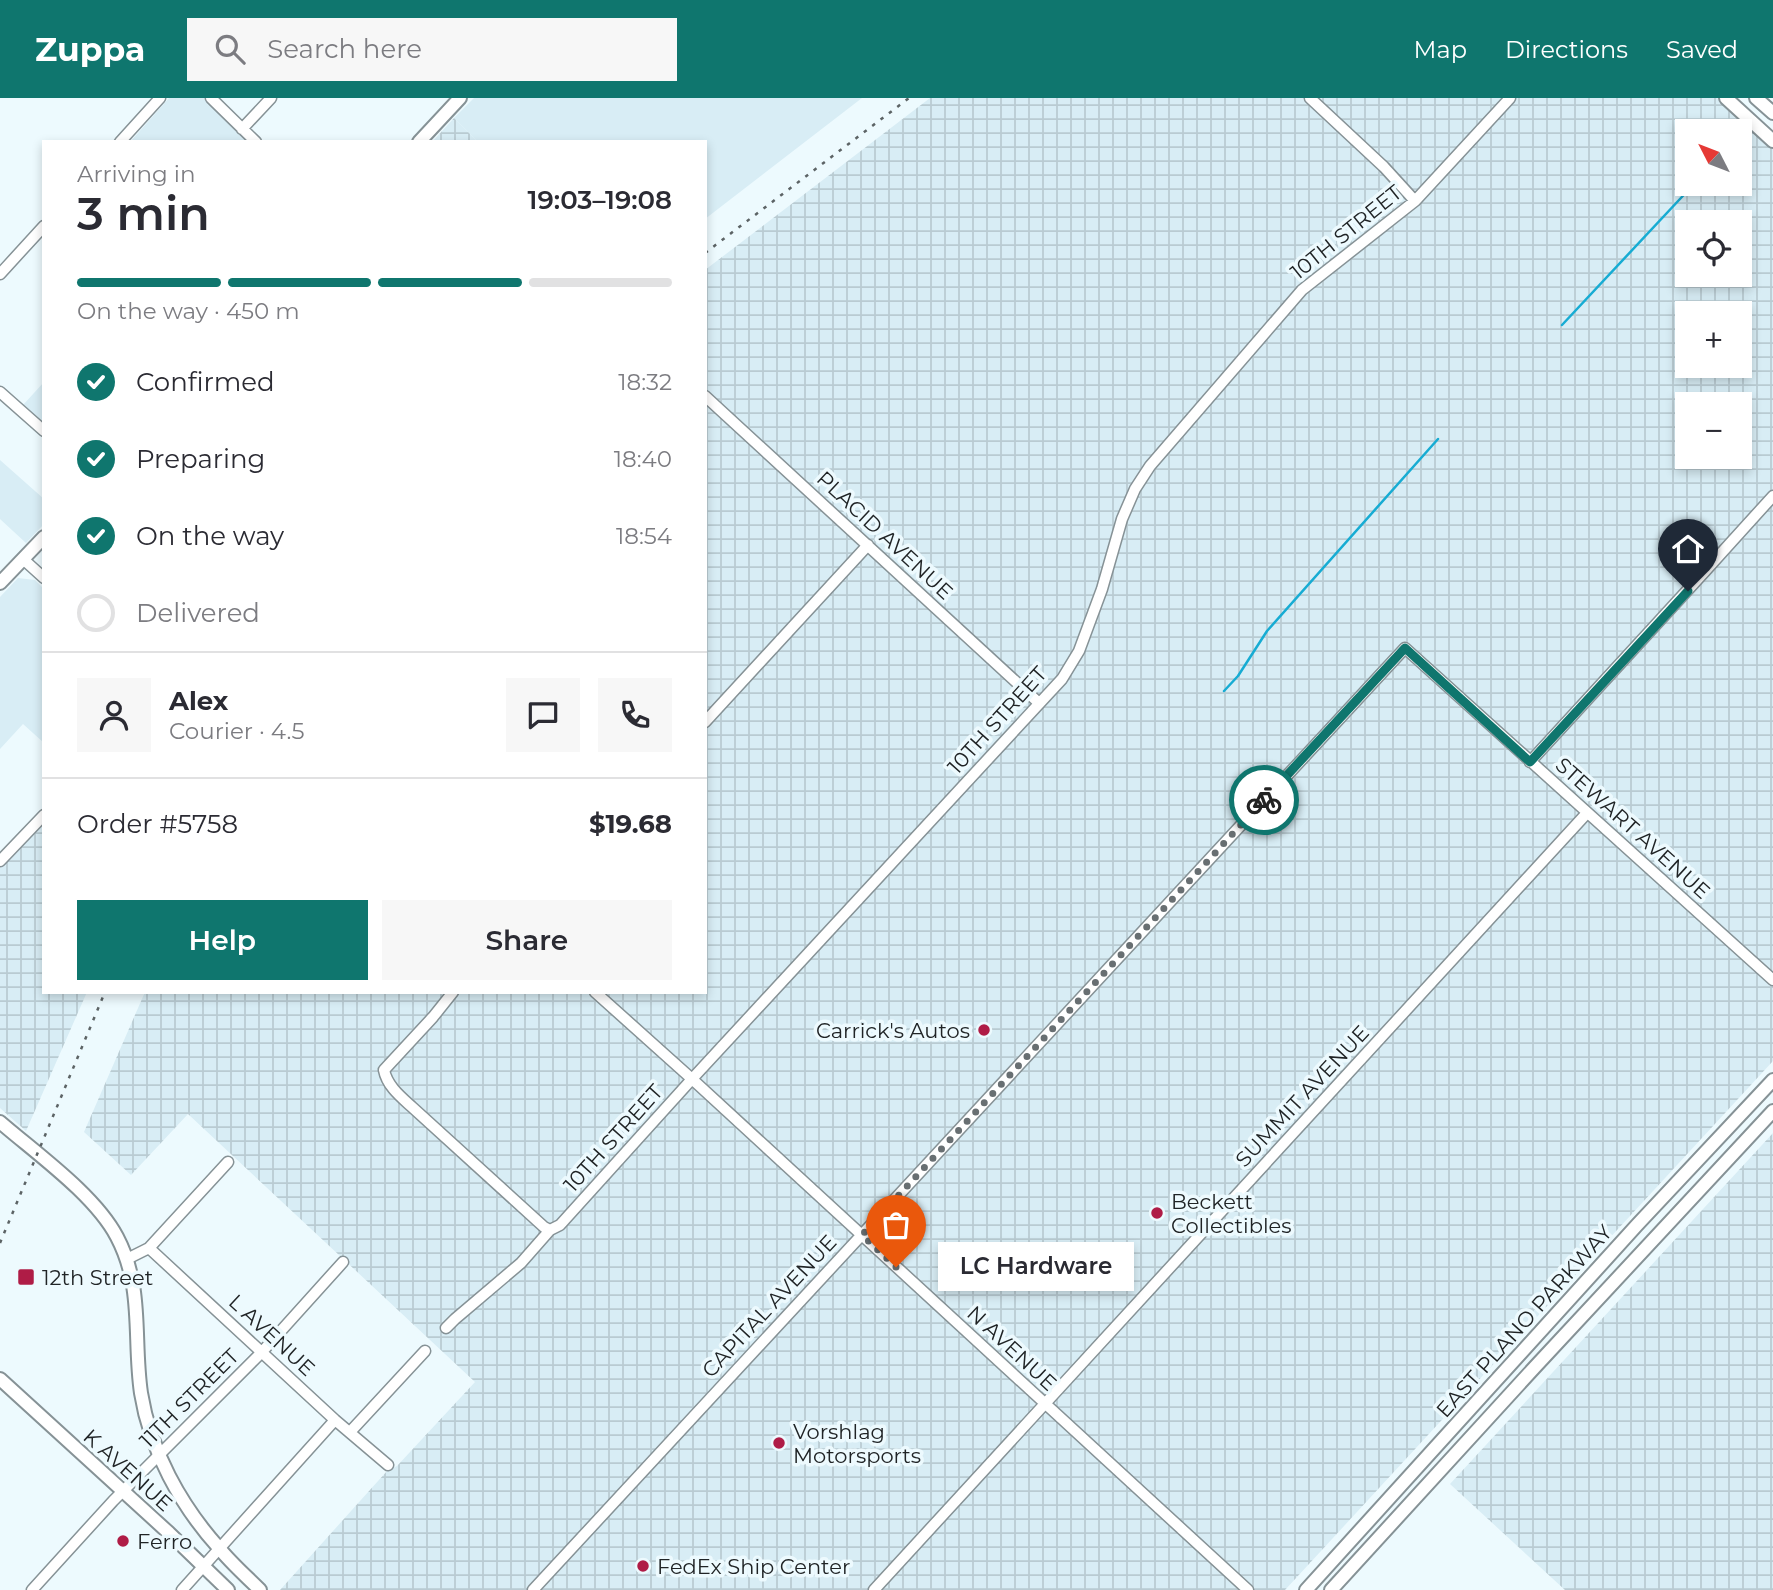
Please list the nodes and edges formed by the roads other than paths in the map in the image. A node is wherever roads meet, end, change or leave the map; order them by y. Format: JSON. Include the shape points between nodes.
{"nodes":[{"id":1,"x":160,"y":98,"type":"edge"},
{"id":2,"x":211,"y":98,"type":"edge"},
{"id":3,"x":271,"y":98,"type":"edge"},
{"id":4,"x":460,"y":98,"type":"edge"},
{"id":5,"x":1310,"y":98,"type":"edge"},
{"id":6,"x":1510,"y":98,"type":"edge"},
{"id":7,"x":1726,"y":98,"type":"edge"},
{"id":8,"x":1756,"y":98,"type":"edge"},
{"id":9,"x":1773,"y":113,"type":"edge"},
{"id":10,"x":242,"y":129,"type":"junction"},
{"id":11,"x":122,"y":140,"type":"edge"},
{"id":12,"x":254,"y":140,"type":"edge"},
{"id":13,"x":421,"y":140,"type":"edge"},
{"id":14,"x":1773,"y":141,"type":"edge"},
{"id":15,"x":1415,"y":201,"type":"junction"},
{"id":16,"x":42,"y":228,"type":"edge"},
{"id":17,"x":0,"y":274,"type":"edge"},
{"id":18,"x":0,"y":392,"type":"edge"},
{"id":19,"x":707,"y":398,"type":"edge"},
{"id":20,"x":42,"y":429,"type":"edge"},
{"id":21,"x":1773,"y":496,"type":"edge"},
{"id":22,"x":42,"y":539,"type":"edge"},
{"id":23,"x":868,"y":545,"type":"junction"},
{"id":24,"x":23,"y":559,"type":"junction"},
{"id":25,"x":42,"y":576,"type":"edge"},
{"id":26,"x":0,"y":583,"type":"edge"},
{"id":27,"x":1405,"y":648,"type":"joint"},
{"id":28,"x":1039,"y":703,"type":"junction"},
{"id":29,"x":707,"y":720,"type":"edge"},
{"id":30,"x":1530,"y":762,"type":"junction"},
{"id":31,"x":1587,"y":813,"type":"junction"},
{"id":32,"x":42,"y":817,"type":"edge"},
{"id":33,"x":0,"y":861,"type":"edge"},
{"id":34,"x":1773,"y":980,"type":"edge"},
{"id":35,"x":451,"y":994,"type":"edge"},
{"id":36,"x":598,"y":994,"type":"edge"},
{"id":37,"x":692,"y":1079,"type":"junction"},
{"id":38,"x":1773,"y":1080,"type":"edge"},
{"id":39,"x":1773,"y":1111,"type":"edge"},
{"id":40,"x":0,"y":1122,"type":"edge"},
{"id":41,"x":228,"y":1162,"type":"dead end"},
{"id":42,"x":1637,"y":1225,"type":"junction"},
{"id":43,"x":550,"y":1230,"type":"junction"},
{"id":44,"x":862,"y":1235,"type":"junction"},
{"id":45,"x":1653,"y":1240,"type":"junction"},
{"id":46,"x":149,"y":1248,"type":"junction"},
{"id":47,"x":127,"y":1259,"type":"junction"},
{"id":48,"x":343,"y":1262,"type":"dead end"},
{"id":49,"x":446,"y":1328,"type":"dead end"},
{"id":50,"x":425,"y":1351,"type":"dead end"},
{"id":51,"x":261,"y":1353,"type":"junction"},
{"id":52,"x":1520,"y":1356,"type":"junction"},
{"id":53,"x":1534,"y":1368,"type":"junction"},
{"id":54,"x":0,"y":1379,"type":"edge"},
{"id":55,"x":1045,"y":1404,"type":"junction"},
{"id":56,"x":335,"y":1420,"type":"junction"},
{"id":57,"x":350,"y":1432,"type":"junction"},
{"id":58,"x":160,"y":1455,"type":"junction"},
{"id":59,"x":1427,"y":1456,"type":"junction"},
{"id":60,"x":388,"y":1465,"type":"dead end"},
{"id":61,"x":1442,"y":1469,"type":"junction"},
{"id":62,"x":122,"y":1492,"type":"junction"},
{"id":63,"x":1380,"y":1508,"type":"junction"},
{"id":64,"x":1394,"y":1521,"type":"junction"},
{"id":65,"x":219,"y":1549,"type":"junction"},
{"id":66,"x":204,"y":1566,"type":"junction"},
{"id":67,"x":32,"y":1590,"type":"edge"},
{"id":68,"x":182,"y":1590,"type":"edge"},
{"id":69,"x":228,"y":1590,"type":"edge"},
{"id":70,"x":260,"y":1590,"type":"edge"},
{"id":71,"x":533,"y":1590,"type":"edge"},
{"id":72,"x":874,"y":1590,"type":"edge"},
{"id":73,"x":1248,"y":1590,"type":"edge"},
{"id":74,"x":1306,"y":1590,"type":"edge"},
{"id":75,"x":1331,"y":1590,"type":"edge"}],
"edges":[{"from":1,"to":11,"type":"street"},
{"from":2,"to":10,"type":"street"},
{"from":3,"to":10,"type":"street"},
{"from":4,"to":13,"type":"main road"},
{"from":5,"to":15,"type":"street"},
{"from":6,"to":15,"type":"street","name":"10TH STREET"},
{"from":7,"to":14,"type":"main road"},
{"from":8,"to":9,"type":"main road"},
{"from":10,"to":12,"type":"street"},
{"from":15,"to":28,"type":"street","name":"10TH STREET","via":[[1302,290],[1150,466],[1122,519],[1079,650],[1062,679]]},
{"from":16,"to":17,"type":"street"},
{"from":18,"to":20,"type":"street"},
{"from":19,"to":23,"type":"street","name":"PLACID AVENUE"},
{"from":21,"to":30,"type":"street"},
{"from":22,"to":24,"type":"main road"},
{"from":23,"to":28,"type":"street","name":"PLACID AVENUE"},
{"from":23,"to":29,"type":"street"},
{"from":24,"to":25,"type":"street"},
{"from":24,"to":26,"type":"main road"},
{"from":27,"to":30,"type":"street","name":"STEWART AVENUE"},
{"from":27,"to":44,"type":"street","name":"CAPITAL AVENUE"},
{"from":28,"to":37,"type":"street","name":"10TH STREET"},
{"from":30,"to":31,"type":"street","name":"STEWART AVENUE"},
{"from":31,"to":34,"type":"street","name":"STEWART AVENUE"},
{"from":31,"to":55,"type":"street","name":"SUMMIT AVENUE"},
{"from":32,"to":33,"type":"street"},
{"from":35,"to":43,"type":"street","via":[[384,1070],[385,1077],[412,1107]]},
{"from":36,"to":37,"type":"street","name":"N AVENUE"},
{"from":37,"to":43,"type":"street","name":"10TH STREET","via":[[561,1225]]},
{"from":37,"to":44,"type":"street","name":"N AVENUE"},
{"from":38,"to":42,"type":"main road","name":"EAST PLANO PARKWAY"},
{"from":39,"to":45,"type":"main road","name":"EAST PLANO PARKWAY"},
{"from":40,"to":47,"type":"main road","name":"K AVENUE","via":[[96,1208]]},
{"from":41,"to":46,"type":"street"},
{"from":42,"to":45,"type":"main road"},
{"from":42,"to":52,"type":"main road","name":"EAST PLANO PARKWAY"},
{"from":43,"to":49,"type":"street","name":"10TH STREET","via":[[521,1263]]},
{"from":44,"to":55,"type":"street","name":"N AVENUE"},
{"from":44,"to":71,"type":"street","name":"CAPITAL AVENUE"},
{"from":45,"to":53,"type":"main road","name":"EAST PLANO PARKWAY"},
{"from":46,"to":47,"type":"street"},
{"from":46,"to":51,"type":"street","name":"L AVENUE"},
{"from":47,"to":58,"type":"main road","name":"K AVENUE","via":[[136,1300],[141,1391]]},
{"from":48,"to":51,"type":"street","name":"11TH STREET"},
{"from":50,"to":57,"type":"street"},
{"from":51,"to":56,"type":"street","name":"L AVENUE"},
{"from":51,"to":58,"type":"street","name":"11TH STREET"},
{"from":52,"to":53,"type":"main road"},
{"from":52,"to":59,"type":"main road","name":"EAST PLANO PARKWAY"},
{"from":53,"to":61,"type":"main road","name":"EAST PLANO PARKWAY"},
{"from":54,"to":62,"type":"main road","name":"K AVENUE"},
{"from":55,"to":72,"type":"street","name":"SUMMIT AVENUE"},
{"from":55,"to":73,"type":"street","name":"N AVENUE"},
{"from":56,"to":57,"type":"street","name":"L AVENUE"},
{"from":56,"to":65,"type":"street"},
{"from":57,"to":60,"type":"street","name":"L AVENUE"},
{"from":58,"to":62,"type":"street","name":"11TH STREET"},
{"from":58,"to":65,"type":"main road","name":"K AVENUE","via":[[180,1496]]},
{"from":59,"to":61,"type":"main road"},
{"from":59,"to":63,"type":"main road","name":"EAST PLANO PARKWAY"},
{"from":61,"to":64,"type":"main road","name":"EAST PLANO PARKWAY"},
{"from":62,"to":66,"type":"main road","name":"K AVENUE"},
{"from":62,"to":67,"type":"street","name":"11TH STREET"},
{"from":63,"to":64,"type":"main road"},
{"from":63,"to":74,"type":"main road","name":"EAST PLANO PARKWAY"},
{"from":64,"to":75,"type":"main road","name":"EAST PLANO PARKWAY"},
{"from":65,"to":66,"type":"street"},
{"from":65,"to":70,"type":"main road","name":"K AVENUE"},
{"from":66,"to":68,"type":"street"},
{"from":66,"to":69,"type":"main road","name":"K AVENUE"}]}
